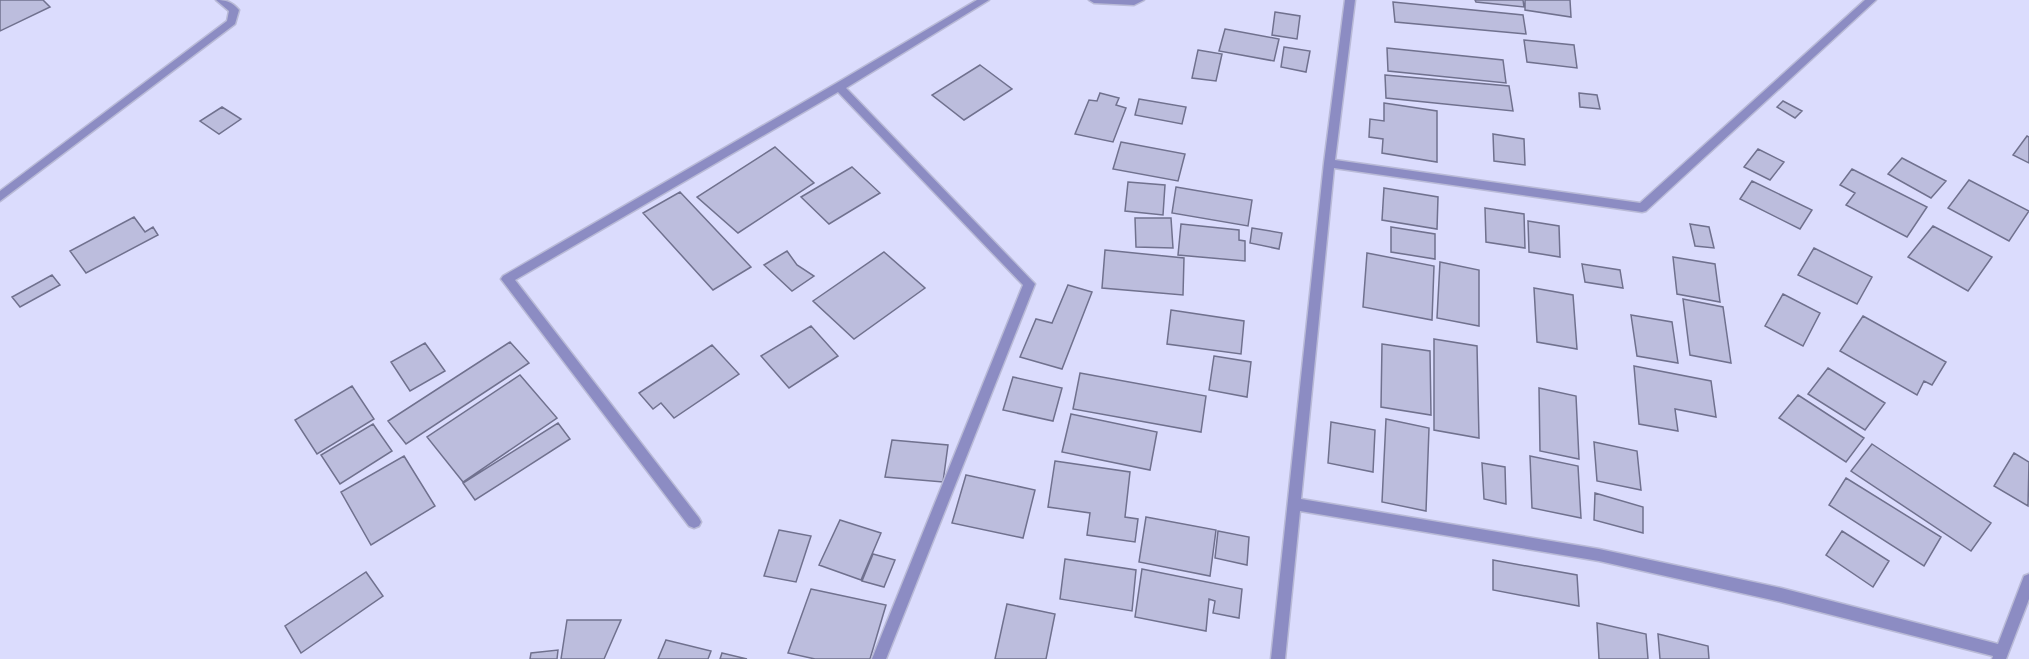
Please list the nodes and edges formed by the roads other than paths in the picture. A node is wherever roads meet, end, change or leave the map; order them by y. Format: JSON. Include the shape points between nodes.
{"nodes":[{"id":1,"x":221,"y":0,"type":"edge"},
{"id":2,"x":984,"y":0,"type":"edge"},
{"id":3,"x":1094,"y":0,"type":"edge"},
{"id":4,"x":1139,"y":0,"type":"edge"},
{"id":5,"x":1350,"y":0,"type":"edge"},
{"id":6,"x":1871,"y":0,"type":"edge"},
{"id":7,"x":839,"y":87,"type":"junction"},
{"id":8,"x":1329,"y":163,"type":"junction"},
{"id":9,"x":0,"y":197,"type":"edge"},
{"id":10,"x":1296,"y":504,"type":"junction"},
{"id":11,"x":694,"y":522,"type":"dead end"},
{"id":12,"x":2029,"y":581,"type":"edge"},
{"id":13,"x":2001,"y":655,"type":"edge"},
{"id":14,"x":879,"y":659,"type":"edge"},
{"id":15,"x":1278,"y":659,"type":"edge"}],
"edges":[{"from":1,"to":9,"type":"street","via":[[234,10],[232,22]]},
{"from":2,"to":7,"type":"street"},
{"from":3,"to":4,"type":"street"},
{"from":5,"to":8,"type":"street"},
{"from":6,"to":8,"type":"street","via":[[1642,208]]},
{"from":7,"to":11,"type":"street","via":[[507,279]]},
{"from":7,"to":14,"type":"street","via":[[1029,284]]},
{"from":8,"to":10,"type":"street"},
{"from":10,"to":13,"type":"street","via":[[1599,555],[1781,595]]},
{"from":10,"to":15,"type":"street"},
{"from":12,"to":13,"type":"street"}]}
